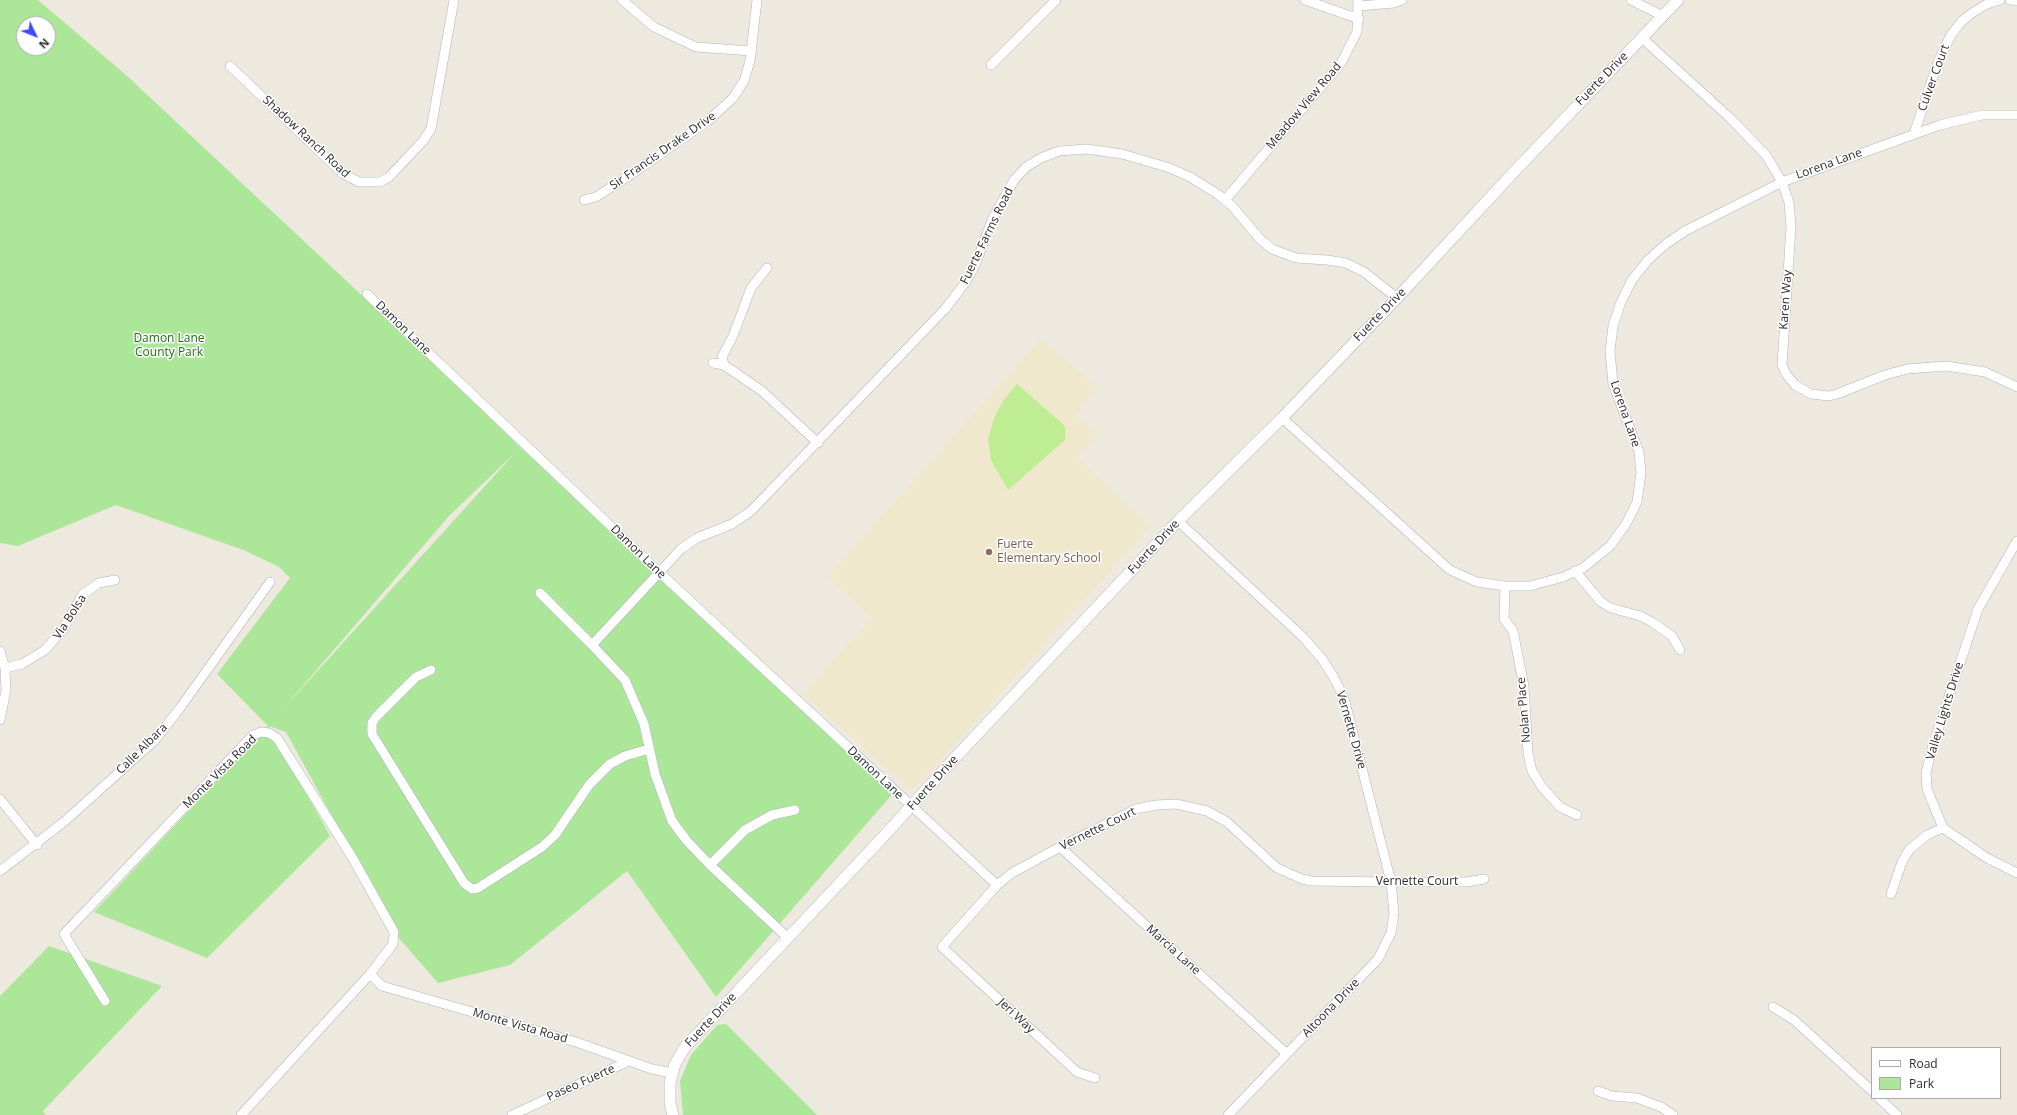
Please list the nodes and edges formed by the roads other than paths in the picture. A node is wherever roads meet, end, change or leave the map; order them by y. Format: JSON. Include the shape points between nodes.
{"nodes":[{"id":1,"x":454,"y":0,"type":"edge"},
{"id":2,"x":622,"y":0,"type":"edge"},
{"id":3,"x":757,"y":0,"type":"edge"},
{"id":4,"x":1056,"y":0,"type":"edge"},
{"id":5,"x":1305,"y":0,"type":"edge"},
{"id":6,"x":1402,"y":0,"type":"edge"},
{"id":7,"x":1631,"y":0,"type":"edge"},
{"id":8,"x":1678,"y":0,"type":"edge"},
{"id":9,"x":2000,"y":0,"type":"edge"},
{"id":10,"x":2010,"y":0,"type":"edge"},
{"id":11,"x":2017,"y":1,"type":"edge"},
{"id":12,"x":1359,"y":3,"type":"edge"},
{"id":13,"x":1663,"y":16,"type":"junction"},
{"id":14,"x":1359,"y":18,"type":"junction"},
{"id":15,"x":1642,"y":38,"type":"junction"},
{"id":16,"x":752,"y":51,"type":"junction"},
{"id":17,"x":991,"y":65,"type":"dead end"},
{"id":18,"x":230,"y":66,"type":"dead end"},
{"id":19,"x":2017,"y":115,"type":"edge"},
{"id":20,"x":1914,"y":134,"type":"junction"},
{"id":21,"x":1782,"y":182,"type":"junction"},
{"id":22,"x":584,"y":200,"type":"dead end"},
{"id":23,"x":1225,"y":200,"type":"junction"},
{"id":24,"x":767,"y":268,"type":"dead end"},
{"id":25,"x":367,"y":294,"type":"dead end"},
{"id":26,"x":1397,"y":298,"type":"junction"},
{"id":27,"x":713,"y":363,"type":"dead end"},
{"id":28,"x":724,"y":365,"type":"junction"},
{"id":29,"x":2017,"y":387,"type":"edge"},
{"id":30,"x":1282,"y":418,"type":"junction"},
{"id":31,"x":818,"y":443,"type":"junction"},
{"id":32,"x":1178,"y":521,"type":"junction"},
{"id":33,"x":2017,"y":540,"type":"edge"},
{"id":34,"x":659,"y":572,"type":"junction"},
{"id":35,"x":1575,"y":572,"type":"junction"},
{"id":36,"x":115,"y":580,"type":"dead end"},
{"id":37,"x":270,"y":582,"type":"dead end"},
{"id":38,"x":1505,"y":586,"type":"junction"},
{"id":39,"x":540,"y":593,"type":"dead end"},
{"id":40,"x":592,"y":644,"type":"junction"},
{"id":41,"x":1680,"y":650,"type":"dead end"},
{"id":42,"x":0,"y":651,"type":"edge"},
{"id":43,"x":5,"y":668,"type":"junction"},
{"id":44,"x":431,"y":670,"type":"dead end"},
{"id":45,"x":0,"y":720,"type":"edge"},
{"id":46,"x":649,"y":749,"type":"junction"},
{"id":47,"x":0,"y":799,"type":"edge"},
{"id":48,"x":911,"y":807,"type":"junction"},
{"id":49,"x":794,"y":810,"type":"dead end"},
{"id":50,"x":1578,"y":815,"type":"dead end"},
{"id":51,"x":1942,"y":828,"type":"junction"},
{"id":52,"x":37,"y":845,"type":"junction"},
{"id":53,"x":1060,"y":847,"type":"junction"},
{"id":54,"x":710,"y":865,"type":"junction"},
{"id":55,"x":0,"y":871,"type":"edge"},
{"id":56,"x":2017,"y":873,"type":"edge"},
{"id":57,"x":1484,"y":880,"type":"dead end"},
{"id":58,"x":1391,"y":882,"type":"junction"},
{"id":59,"x":996,"y":885,"type":"junction"},
{"id":60,"x":1891,"y":894,"type":"dead end"},
{"id":61,"x":788,"y":938,"type":"junction"},
{"id":62,"x":942,"y":947,"type":"joint"},
{"id":63,"x":370,"y":974,"type":"junction"},
{"id":64,"x":105,"y":1001,"type":"dead end"},
{"id":65,"x":1773,"y":1007,"type":"dead end"},
{"id":66,"x":1286,"y":1053,"type":"junction"},
{"id":67,"x":629,"y":1061,"type":"junction"},
{"id":68,"x":672,"y":1073,"type":"junction"},
{"id":69,"x":1095,"y":1078,"type":"dead end"},
{"id":70,"x":1598,"y":1091,"type":"dead end"},
{"id":71,"x":1871,"y":1091,"type":"edge"},
{"id":72,"x":1880,"y":1099,"type":"edge"},
{"id":73,"x":241,"y":1115,"type":"edge"},
{"id":74,"x":512,"y":1115,"type":"edge"},
{"id":75,"x":673,"y":1115,"type":"edge"},
{"id":76,"x":1228,"y":1115,"type":"edge"},
{"id":77,"x":1673,"y":1115,"type":"edge"},
{"id":78,"x":1897,"y":1115,"type":"edge"}],
"edges":[{"from":1,"to":18,"type":"street","name":"Shadow Ranch Road","via":[[431,129],[423,142],[389,177],[380,182],[359,182],[342,173]]},
{"from":2,"to":16,"type":"street","via":[[654,27],[696,48]]},
{"from":3,"to":16,"type":"street","name":"Sir Francis Drake Drive"},
{"from":4,"to":17,"type":"street"},
{"from":5,"to":14,"type":"street"},
{"from":6,"to":12,"type":"street","via":[[1394,3]]},
{"from":7,"to":13,"type":"street"},
{"from":8,"to":13,"type":"street","name":"Fuerte Drive"},
{"from":9,"to":20,"type":"street","name":"Culver Court","via":[[1972,13],[1951,35],[1938,62]]},
{"from":10,"to":11,"type":"street"},
{"from":12,"to":14,"type":"street","name":"Meadow View Road"},
{"from":13,"to":15,"type":"street","name":"Fuerte Drive"},
{"from":14,"to":23,"type":"street","name":"Meadow View Road","via":[[1353,43],[1341,63]]},
{"from":15,"to":21,"type":"street","name":"Karen Way","via":[[1730,118],[1766,155]]},
{"from":15,"to":26,"type":"street","name":"Fuerte Drive"},
{"from":16,"to":22,"type":"street","name":"Sir Francis Drake Drive","via":[[748,71],[739,90],[708,121],[596,197]]},
{"from":19,"to":20,"type":"street","name":"Lorena Lane","via":[[1982,115]]},
{"from":20,"to":21,"type":"street","name":"Lorena Lane"},
{"from":21,"to":29,"type":"street","name":"Karen Way","via":[[1791,227],[1782,365],[1795,385],[1811,394],[1829,396],[1907,369],[1946,366],[1985,372]]},
{"from":21,"to":35,"type":"street","name":"Lorena Lane","via":[[1671,240],[1648,260],[1628,288],[1613,326],[1610,359],[1613,384],[1639,452],[1639,493],[1633,512],[1619,536],[1600,555]]},
{"from":23,"to":26,"type":"street","name":"Fuerte Farms Road","via":[[1272,250],[1296,258],[1346,263],[1364,272]]},
{"from":23,"to":31,"type":"street","name":"Fuerte Farms Road","via":[[1205,185],[1180,172],[1122,154],[1087,148],[1068,149],[1033,162],[1014,180],[1001,202],[976,263],[953,300]]},
{"from":24,"to":28,"type":"street","via":[[751,288],[733,336],[722,356]]},
{"from":25,"to":34,"type":"street","name":"Damon Lane"},
{"from":26,"to":30,"type":"street","name":"Fuerte Drive"},
{"from":27,"to":28,"type":"street"},
{"from":28,"to":31,"type":"street","via":[[762,391]]},
{"from":30,"to":32,"type":"street","name":"Fuerte Drive"},
{"from":30,"to":38,"type":"street","name":"Lorena Lane","via":[[1442,564],[1468,578],[1486,584]]},
{"from":31,"to":34,"type":"street","name":"Fuerte Farms Road","via":[[751,511],[732,524],[689,543]]},
{"from":32,"to":48,"type":"street","name":"Fuerte Drive"},
{"from":32,"to":58,"type":"street","name":"Vernette Drive","via":[[1304,638],[1333,676],[1344,698]]},
{"from":33,"to":51,"type":"street","name":"Valley Lights Drive","via":[[1978,609],[1933,745],[1926,772],[1927,789]]},
{"from":34,"to":40,"type":"street","name":"Fuerte Farms Road"},
{"from":34,"to":48,"type":"street","name":"Damon Lane"},
{"from":35,"to":38,"type":"street","name":"Lorena Lane","via":[[1542,584]]},
{"from":35,"to":41,"type":"street","via":[[1601,602],[1652,622],[1672,636]]},
{"from":36,"to":43,"type":"street","name":"Via Bolsa","via":[[99,583],[83,594],[63,629],[45,650],[26,662]]},
{"from":37,"to":52,"type":"street","name":"Calle Albara","via":[[155,740]]},
{"from":38,"to":50,"type":"street","name":"Nolan Place","via":[[1504,619],[1513,631],[1524,686],[1528,753],[1532,771],[1560,807]]},
{"from":39,"to":40,"type":"street"},
{"from":40,"to":46,"type":"street","via":[[625,680],[644,724]]},
{"from":42,"to":43,"type":"street"},
{"from":43,"to":45,"type":"street","via":[[6,690]]},
{"from":44,"to":46,"type":"street","via":[[416,677],[376,717],[372,723],[372,734],[464,883],[472,889],[478,888],[542,847],[555,835],[589,785],[610,764]]},
{"from":46,"to":54,"type":"street","via":[[672,822]]},
{"from":47,"to":52,"type":"street"},
{"from":48,"to":59,"type":"street"},
{"from":48,"to":61,"type":"street","name":"Fuerte Drive"},
{"from":49,"to":54,"type":"street","via":[[772,815],[745,830]]},
{"from":51,"to":56,"type":"street","via":[[1987,858]]},
{"from":51,"to":60,"type":"street","via":[[1926,835],[1909,850]]},
{"from":52,"to":55,"type":"street","name":"Calle Albara"},
{"from":53,"to":58,"type":"street","name":"Vernette Court","via":[[1136,809],[1176,804],[1197,808],[1223,819],[1277,868],[1302,880]]},
{"from":53,"to":59,"type":"street","name":"Vernette Court","via":[[1012,873]]},
{"from":53,"to":66,"type":"street","name":"Marcia Lane"},
{"from":54,"to":61,"type":"street"},
{"from":57,"to":58,"type":"street","name":"Vernette Court"},
{"from":58,"to":66,"type":"street","name":"Altoona Drive","via":[[1394,918],[1383,951]]},
{"from":59,"to":62,"type":"street","name":"Vernette Court"},
{"from":61,"to":68,"type":"street","name":"Fuerte Drive","via":[[685,1047]]},
{"from":62,"to":69,"type":"street","name":"Jeri Way","via":[[1077,1072]]},
{"from":63,"to":64,"type":"street","name":"Monte Vista Road","via":[[393,944],[394,932],[352,857],[277,738],[261,732],[250,738],[64,934]]},
{"from":63,"to":67,"type":"street","name":"Monte Vista Road","via":[[382,986],[576,1042]]},
{"from":63,"to":73,"type":"street","name":"Monte Vista Road"},
{"from":65,"to":71,"type":"street","via":[[1794,1020]]},
{"from":66,"to":76,"type":"street","name":"Altoona Drive"},
{"from":67,"to":68,"type":"street","name":"Monte Vista Road"},
{"from":67,"to":74,"type":"street","name":"Paseo Fuerte"},
{"from":68,"to":75,"type":"street","name":"Fuerte Drive","via":[[670,1093]]},
{"from":70,"to":77,"type":"street","via":[[1612,1096],[1637,1098],[1661,1107]]},
{"from":72,"to":78,"type":"street"}]}
